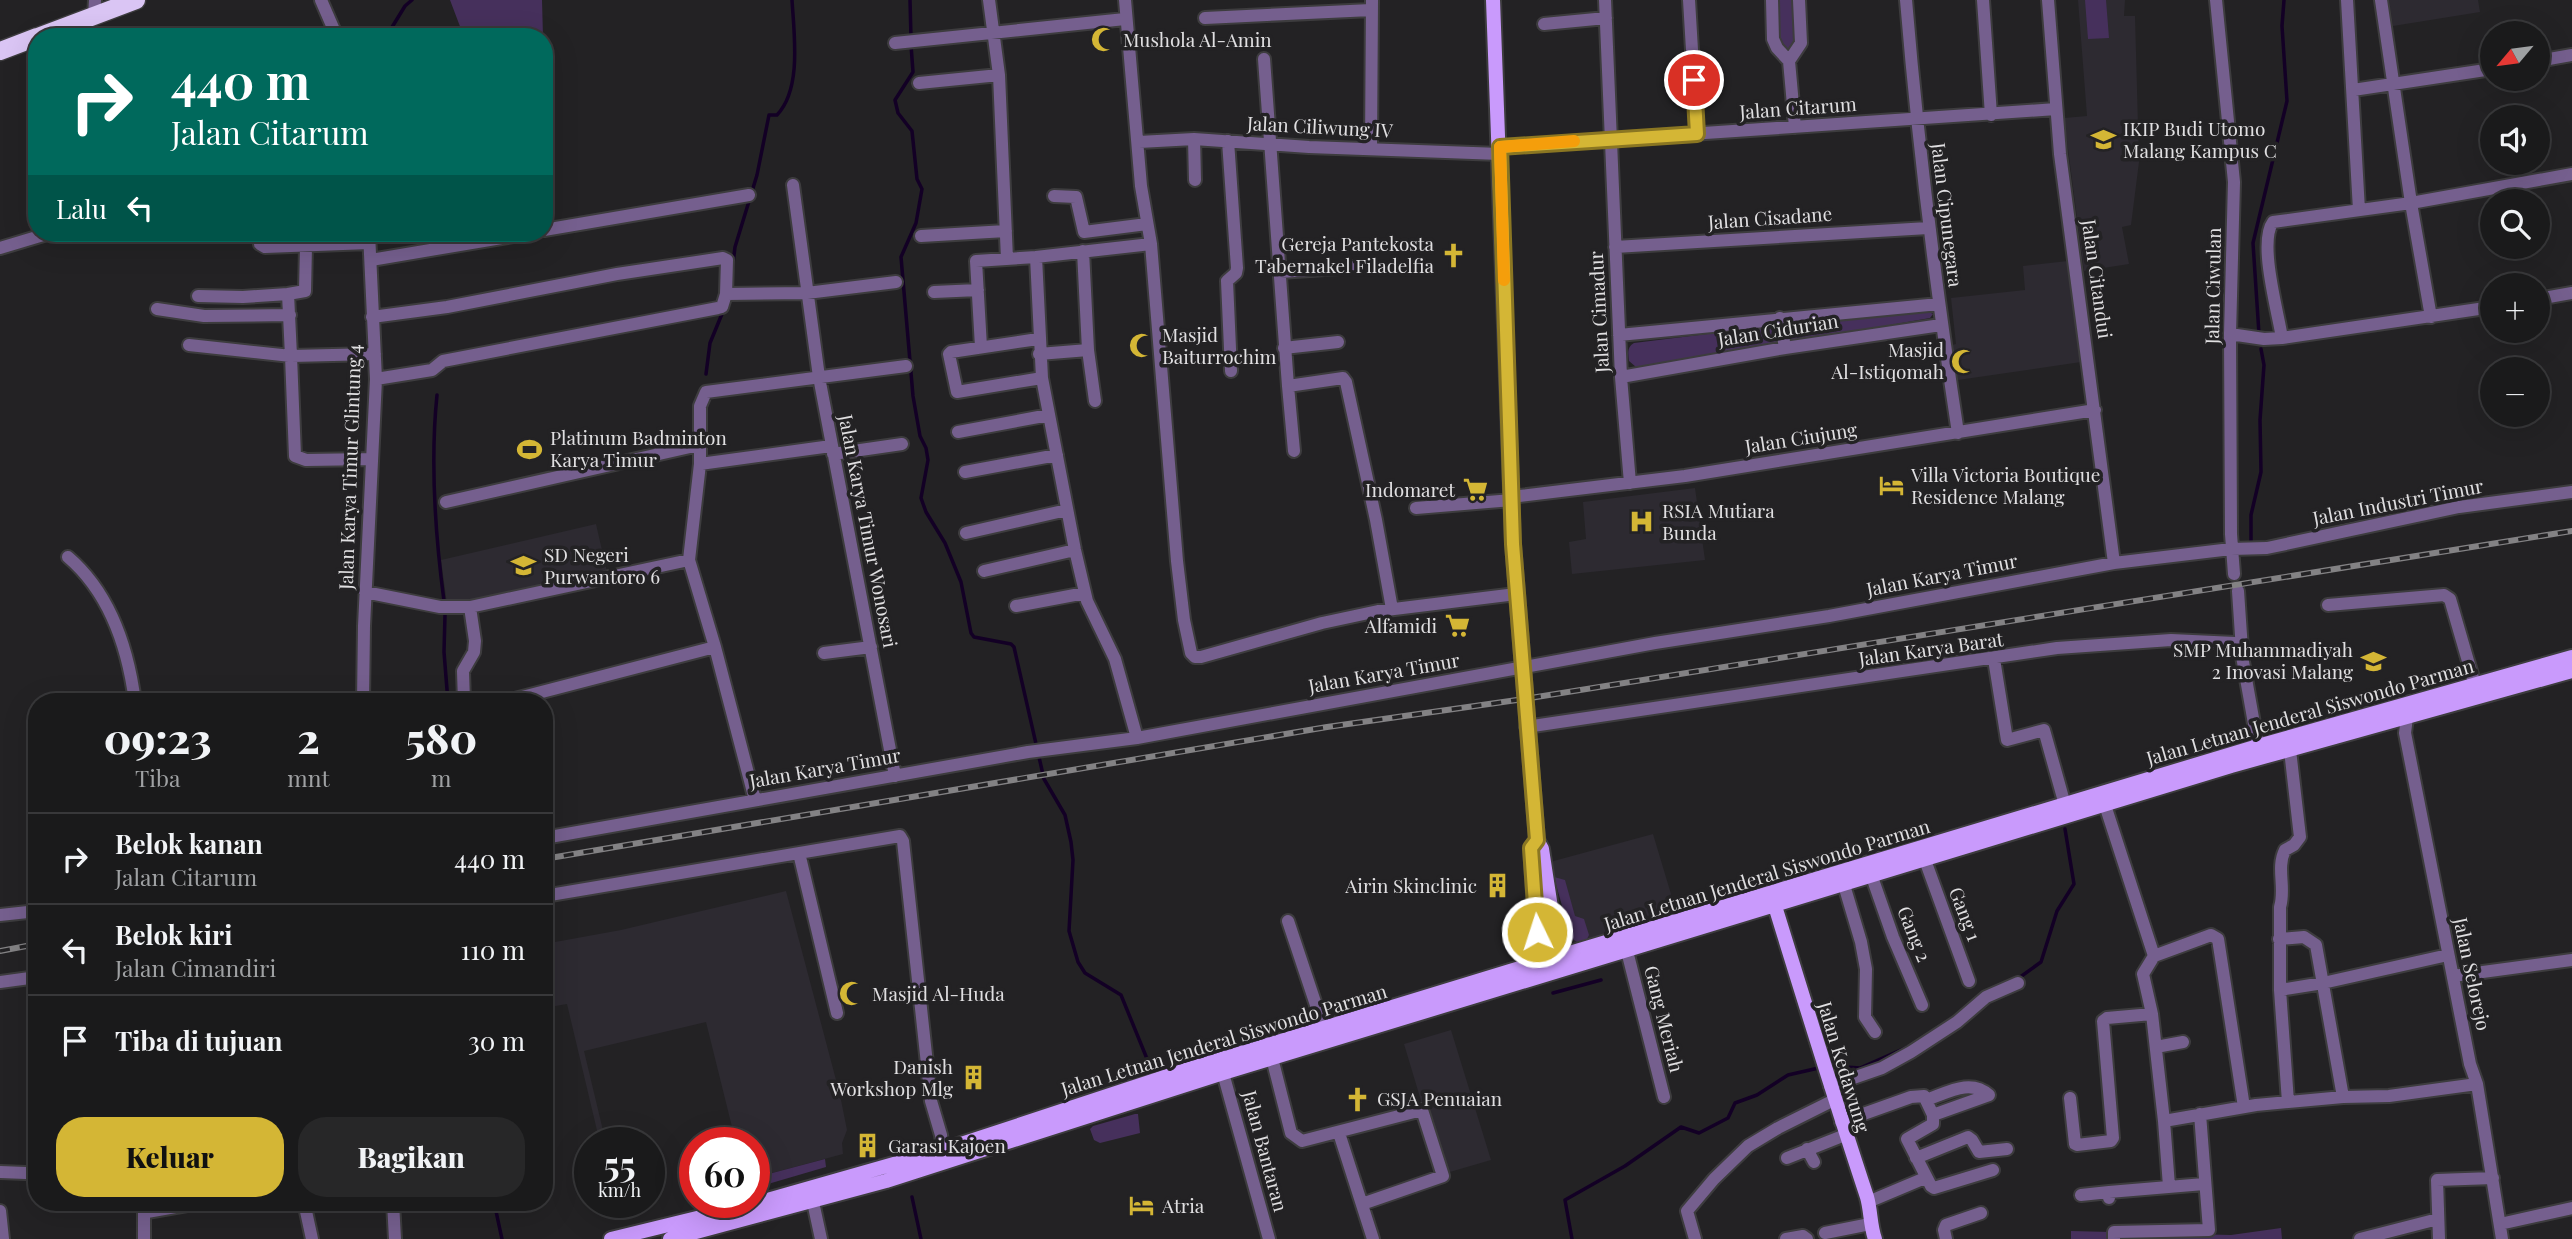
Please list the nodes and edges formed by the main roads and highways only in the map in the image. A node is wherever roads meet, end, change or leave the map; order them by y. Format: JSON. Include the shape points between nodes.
{"nodes":[{"id":1,"x":136,"y":0,"type":"edge"},
{"id":2,"x":1493,"y":0,"type":"edge"},
{"id":3,"x":94,"y":8,"type":"edge"},
{"id":4,"x":55,"y":28,"type":"edge"},
{"id":5,"x":28,"y":40,"type":"edge"},
{"id":6,"x":0,"y":51,"type":"edge"},
{"id":7,"x":2572,"y":657,"type":"edge"},
{"id":8,"x":2572,"y":671,"type":"edge"},
{"id":9,"x":2529,"y":676,"type":"junction"},
{"id":10,"x":2476,"y":690,"type":"junction"},
{"id":11,"x":1537,"y":840,"type":"junction"},
{"id":12,"x":1774,"y":906,"type":"junction"},
{"id":13,"x":1564,"y":962,"type":"junction"},
{"id":14,"x":1545,"y":968,"type":"junction"},
{"id":15,"x":1066,"y":1117,"type":"junction"},
{"id":16,"x":983,"y":1144,"type":"junction"},
{"id":17,"x":692,"y":1236,"type":"edge"},
{"id":18,"x":611,"y":1239,"type":"edge"},
{"id":19,"x":670,"y":1239,"type":"edge"},
{"id":20,"x":1875,"y":1239,"type":"edge"}],
"edges":[{"from":1,"to":3,"type":"highway"},
{"from":2,"to":11,"type":"main road","via":[[1516,594]]},
{"from":3,"to":4,"type":"highway"},
{"from":5,"to":6,"type":"highway"},
{"from":7,"to":9,"type":"main road","name":"Jalan Letnan Jenderal Siswondo Parman"},
{"from":8,"to":9,"type":"main road","name":"Jalan Letnan Jenderal Siswondo Parman"},
{"from":9,"to":10,"type":"main road","name":"Jalan Letnan Jenderal Siswondo Parman"},
{"from":10,"to":12,"type":"main road","name":"Jalan Letnan Jenderal Siswondo Parman","via":[[2407,717]]},
{"from":10,"to":13,"type":"main road","name":"Jalan Letnan Jenderal Siswondo Parman","via":[[2258,746]]},
{"from":11,"to":13,"type":"main road"},
{"from":11,"to":14,"type":"main road","via":[[1531,848],[1537,935]]},
{"from":12,"to":13,"type":"main road","name":"Jalan Letnan Jenderal Siswondo Parman","via":[[1627,951]]},
{"from":12,"to":20,"type":"main road","name":"Jalan Kedawung","via":[[1868,1202]]},
{"from":13,"to":14,"type":"main road","name":"Jalan Letnan Jenderal Siswondo Parman"},
{"from":14,"to":15,"type":"main road","name":"Jalan Letnan Jenderal Siswondo Parman","via":[[1272,1058]]},
{"from":14,"to":15,"type":"main road","name":"Jalan Letnan Jenderal Siswondo Parman","via":[[1189,1069]]},
{"from":15,"to":16,"type":"main road","name":"Jalan Letnan Jenderal Siswondo Parman"},
{"from":16,"to":17,"type":"main road","name":"Jalan Letnan Jenderal Siswondo Parman","via":[[813,1202]]},
{"from":16,"to":18,"type":"main road","name":"Jalan Letnan Jenderal Siswondo Parman","via":[[943,1150]]},
{"from":17,"to":19,"type":"main road","name":"Jalan Letnan Jenderal Siswondo Parman"}]}
